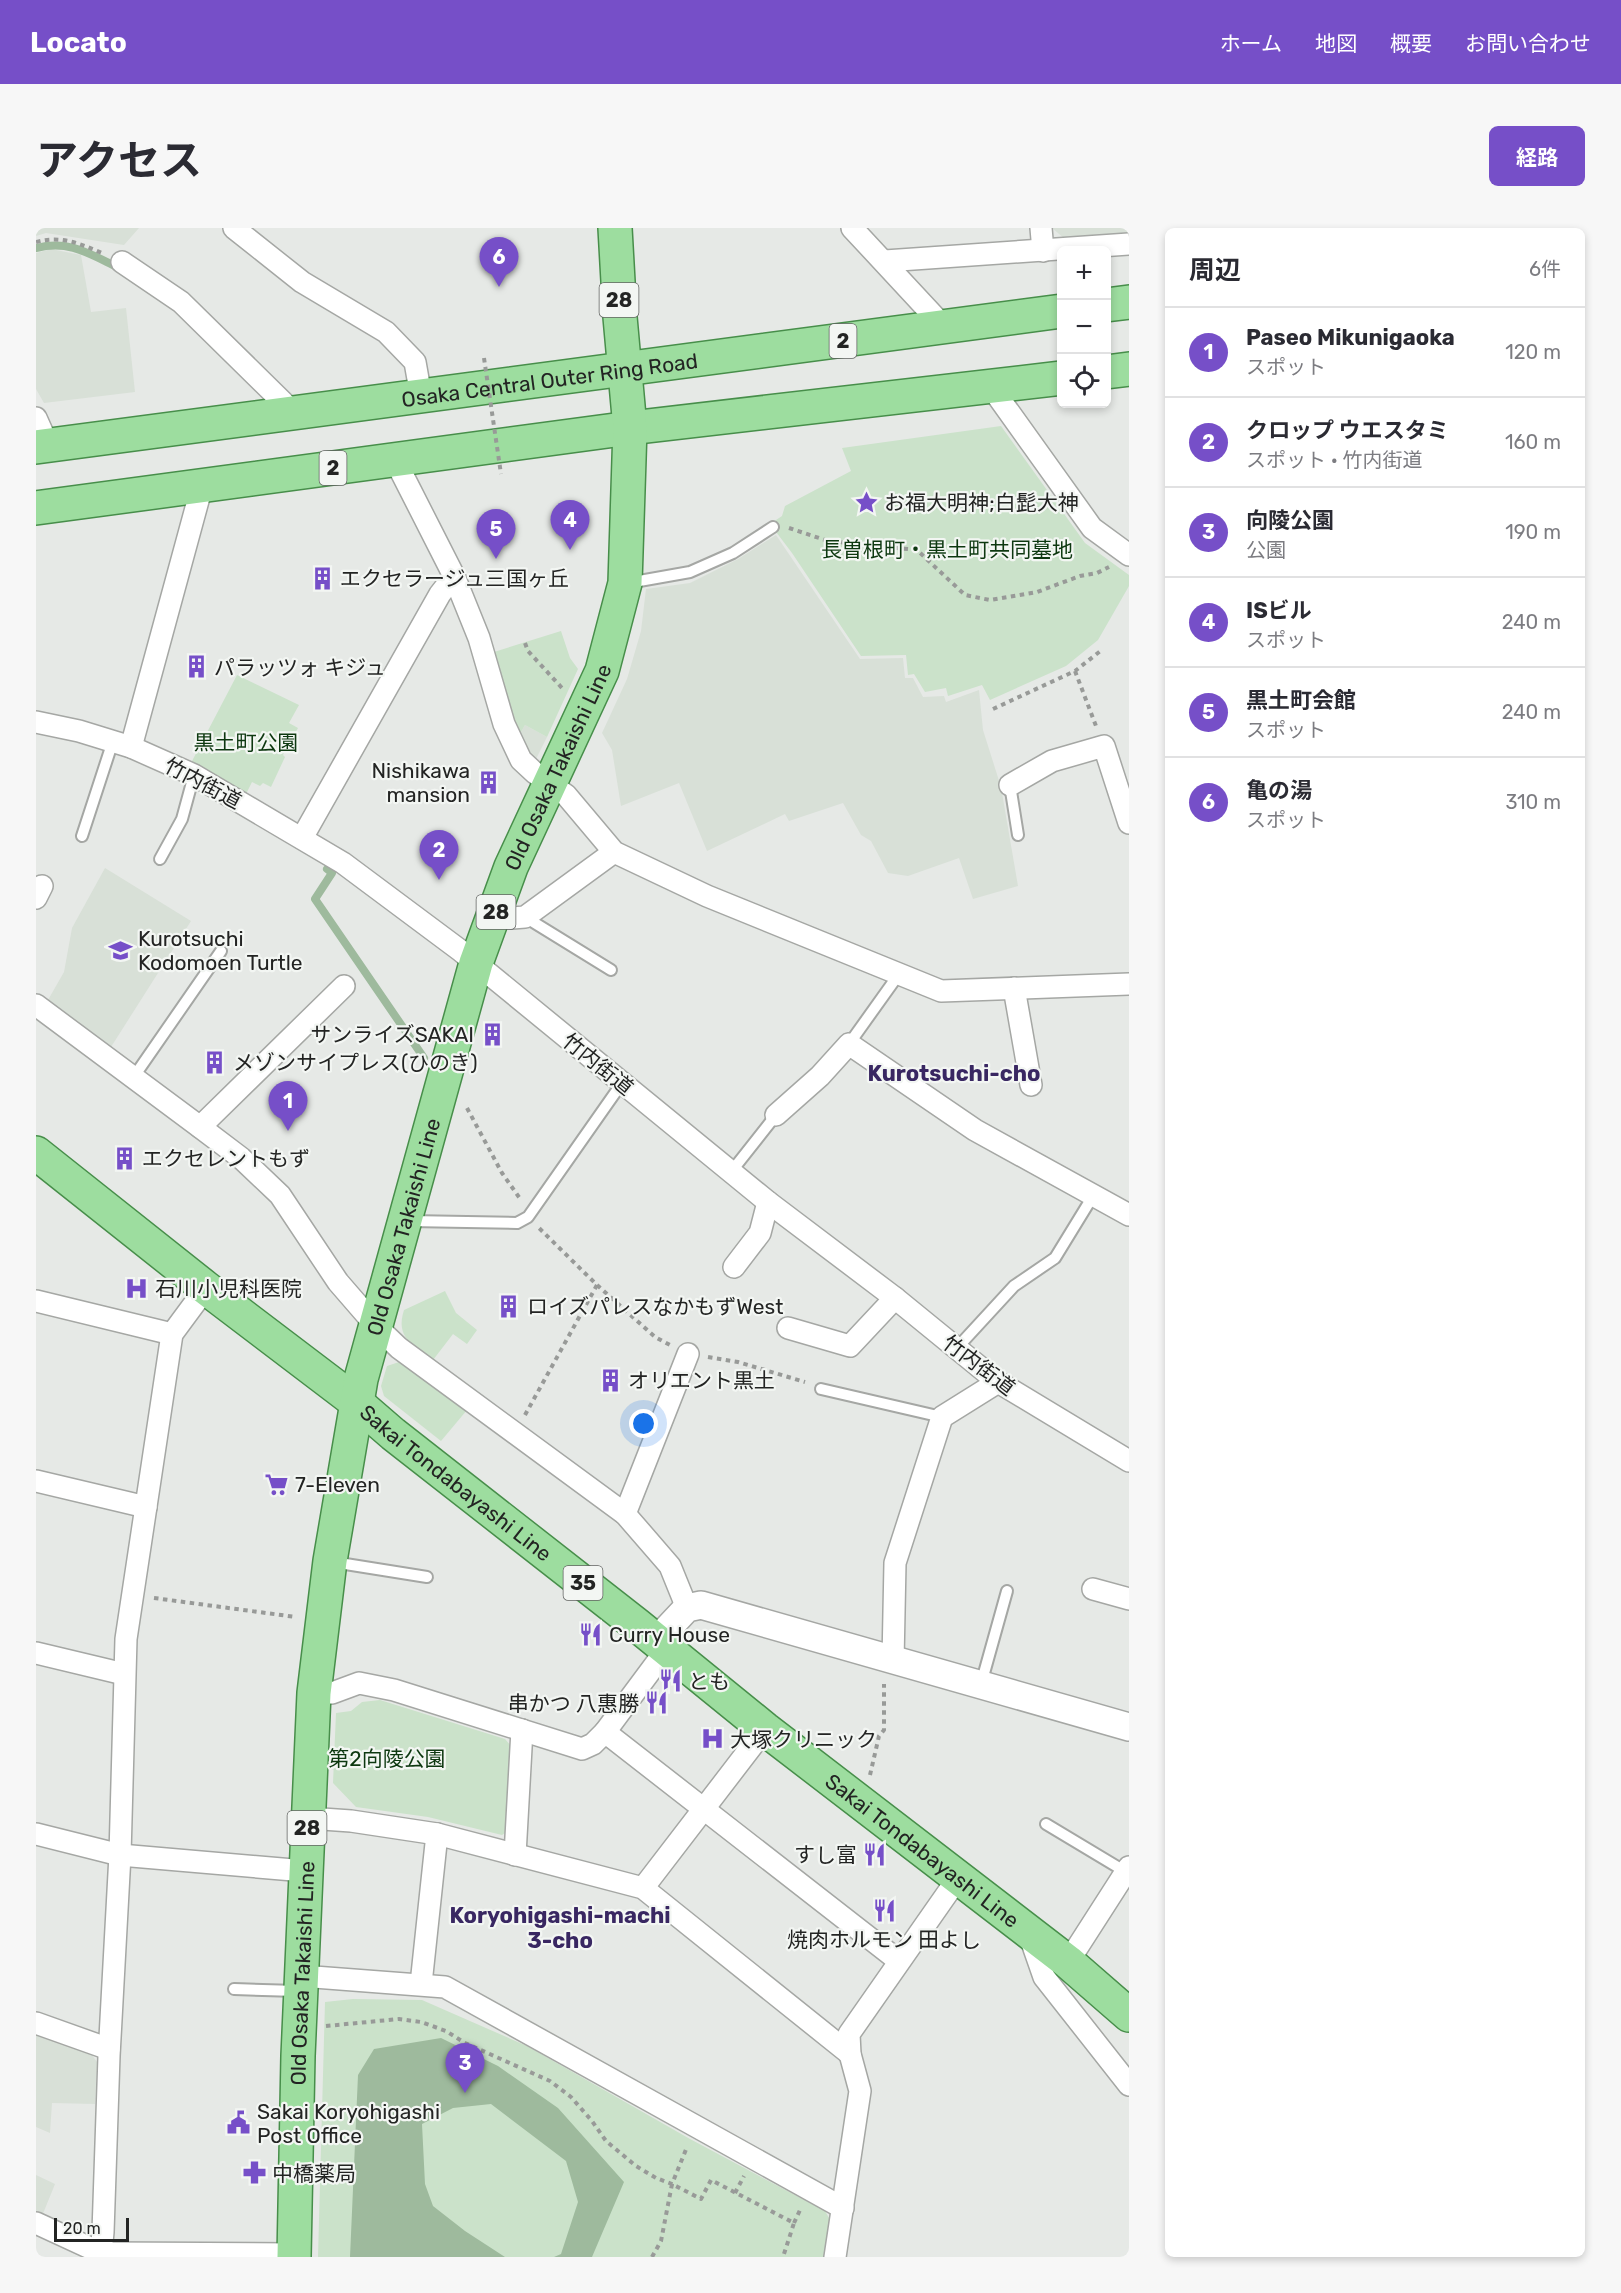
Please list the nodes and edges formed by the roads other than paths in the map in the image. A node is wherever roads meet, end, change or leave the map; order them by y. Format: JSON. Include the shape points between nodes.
{"nodes":[{"id":1,"x":234,"y":228,"type":"edge"},
{"id":2,"x":615,"y":228,"type":"edge"},
{"id":3,"x":852,"y":228,"type":"edge"},
{"id":4,"x":1041,"y":228,"type":"edge"},
{"id":5,"x":1129,"y":244,"type":"edge"},
{"id":6,"x":1043,"y":251,"type":"junction"},
{"id":7,"x":885,"y":261,"type":"junction"},
{"id":8,"x":122,"y":262,"type":"road end"},
{"id":9,"x":1129,"y":302,"type":"edge"},
{"id":10,"x":1111,"y":304,"type":"edge"},
{"id":11,"x":1057,"y":312,"type":"edge"},
{"id":12,"x":944,"y":327,"type":"junction"},
{"id":13,"x":1129,"y":369,"type":"edge"},
{"id":14,"x":624,"y":371,"type":"junction"},
{"id":15,"x":1111,"y":371,"type":"edge"},
{"id":16,"x":1057,"y":379,"type":"edge"},
{"id":17,"x":991,"y":387,"type":"junction"},
{"id":18,"x":422,"y":396,"type":"junction"},
{"id":19,"x":296,"y":415,"type":"junction"},
{"id":20,"x":630,"y":428,"type":"junction"},
{"id":21,"x":40,"y":437,"type":"edge"},
{"id":22,"x":395,"y":460,"type":"junction"},
{"id":23,"x":202,"y":486,"type":"junction"},
{"id":24,"x":36,"y":508,"type":"edge"},
{"id":25,"x":773,"y":527,"type":"road end"},
{"id":26,"x":1126,"y":553,"type":"edge"},
{"id":27,"x":454,"y":576,"type":"junction"},
{"id":28,"x":625,"y":584,"type":"junction"},
{"id":29,"x":36,"y":722,"type":"edge"},
{"id":30,"x":122,"y":744,"type":"junction"},
{"id":31,"x":194,"y":776,"type":"junction"},
{"id":32,"x":551,"y":785,"type":"junction"},
{"id":33,"x":1010,"y":785,"type":"joint"},
{"id":34,"x":1129,"y":823,"type":"edge"},
{"id":35,"x":1018,"y":835,"type":"dead end"},
{"id":36,"x":82,"y":836,"type":"dead end"},
{"id":37,"x":302,"y":838,"type":"junction"},
{"id":38,"x":614,"y":852,"type":"junction"},
{"id":39,"x":160,"y":859,"type":"dead end"},
{"id":40,"x":510,"y":915,"type":"junction"},
{"id":41,"x":221,"y":951,"type":"dead end"},
{"id":42,"x":476,"y":963,"type":"junction"},
{"id":43,"x":611,"y":970,"type":"dead end"},
{"id":44,"x":899,"y":974,"type":"junction"},
{"id":45,"x":1129,"y":984,"type":"edge"},
{"id":46,"x":344,"y":986,"type":"dead end"},
{"id":47,"x":1014,"y":988,"type":"junction"},
{"id":48,"x":36,"y":1005,"type":"edge"},
{"id":49,"x":849,"y":1044,"type":"junction"},
{"id":50,"x":133,"y":1078,"type":"junction"},
{"id":51,"x":622,"y":1083,"type":"junction"},
{"id":52,"x":1031,"y":1085,"type":"dead end"},
{"id":53,"x":776,"y":1115,"type":"joint"},
{"id":54,"x":200,"y":1127,"type":"junction"},
{"id":55,"x":36,"y":1153,"type":"edge"},
{"id":56,"x":731,"y":1172,"type":"junction"},
{"id":57,"x":1093,"y":1196,"type":"junction"},
{"id":58,"x":768,"y":1202,"type":"junction"},
{"id":59,"x":1125,"y":1208,"type":"edge"},
{"id":60,"x":406,"y":1221,"type":"junction"},
{"id":61,"x":734,"y":1267,"type":"dead end"},
{"id":62,"x":206,"y":1288,"type":"junction"},
{"id":63,"x":895,"y":1298,"type":"junction"},
{"id":64,"x":36,"y":1301,"type":"edge"},
{"id":65,"x":377,"y":1327,"type":"junction"},
{"id":66,"x":788,"y":1328,"type":"dead end"},
{"id":67,"x":172,"y":1334,"type":"junction"},
{"id":68,"x":956,"y":1348,"type":"junction"},
{"id":69,"x":688,"y":1354,"type":"dead end"},
{"id":70,"x":998,"y":1382,"type":"junction"},
{"id":71,"x":821,"y":1389,"type":"dead end"},
{"id":72,"x":356,"y":1402,"type":"junction"},
{"id":73,"x":942,"y":1417,"type":"junction"},
{"id":74,"x":1129,"y":1461,"type":"edge"},
{"id":75,"x":36,"y":1481,"type":"edge"},
{"id":76,"x":146,"y":1507,"type":"junction"},
{"id":77,"x":625,"y":1514,"type":"junction"},
{"id":78,"x":330,"y":1561,"type":"junction"},
{"id":79,"x":427,"y":1577,"type":"dead end"},
{"id":80,"x":1093,"y":1589,"type":"dead end"},
{"id":81,"x":1007,"y":1591,"type":"dead end"},
{"id":82,"x":1129,"y":1599,"type":"edge"},
{"id":83,"x":687,"y":1608,"type":"junction"},
{"id":84,"x":661,"y":1646,"type":"junction"},
{"id":85,"x":36,"y":1653,"type":"edge"},
{"id":86,"x":888,"y":1660,"type":"junction"},
{"id":87,"x":124,"y":1674,"type":"junction"},
{"id":88,"x":981,"y":1684,"type":"junction"},
{"id":89,"x":314,"y":1693,"type":"junction"},
{"id":90,"x":1129,"y":1727,"type":"edge"},
{"id":91,"x":765,"y":1729,"type":"junction"},
{"id":92,"x":522,"y":1730,"type":"junction"},
{"id":93,"x":605,"y":1732,"type":"junction"},
{"id":94,"x":703,"y":1808,"type":"junction"},
{"id":95,"x":308,"y":1818,"type":"junction"},
{"id":96,"x":1046,"y":1824,"type":"dead end"},
{"id":97,"x":36,"y":1834,"type":"edge"},
{"id":98,"x":437,"y":1834,"type":"junction"},
{"id":99,"x":120,"y":1855,"type":"junction"},
{"id":100,"x":515,"y":1855,"type":"junction"},
{"id":101,"x":1127,"y":1869,"type":"edge"},
{"id":102,"x":305,"y":1870,"type":"junction"},
{"id":103,"x":958,"y":1878,"type":"junction"},
{"id":104,"x":643,"y":1888,"type":"junction"},
{"id":105,"x":1029,"y":1935,"type":"junction"},
{"id":106,"x":898,"y":1961,"type":"junction"},
{"id":107,"x":1068,"y":1962,"type":"junction"},
{"id":108,"x":301,"y":1983,"type":"junction"},
{"id":109,"x":421,"y":1983,"type":"junction"},
{"id":110,"x":234,"y":1989,"type":"dead end"},
{"id":111,"x":1129,"y":2015,"type":"edge"},
{"id":112,"x":36,"y":2024,"type":"edge"},
{"id":113,"x":109,"y":2049,"type":"junction"},
{"id":114,"x":850,"y":2054,"type":"junction"},
{"id":115,"x":1129,"y":2085,"type":"edge"},
{"id":116,"x":843,"y":2208,"type":"junction"},
{"id":117,"x":36,"y":2223,"type":"edge"},
{"id":118,"x":100,"y":2255,"type":"edge"},
{"id":119,"x":294,"y":2256,"type":"edge"},
{"id":120,"x":835,"y":2257,"type":"edge"}],
"edges":[{"from":1,"to":18,"type":"street","via":[[302,282],[386,332],[415,362]]},
{"from":2,"to":14,"type":"main road","name":"Old Osaka Takaishi Line","number":"28"},
{"from":3,"to":7,"type":"street"},
{"from":4,"to":6,"type":"street"},
{"from":5,"to":6,"type":"street"},
{"from":6,"to":7,"type":"street"},
{"from":7,"to":12,"type":"street"},
{"from":8,"to":19,"type":"street","via":[[181,302]]},
{"from":9,"to":10,"type":"main road"},
{"from":11,"to":12,"type":"main road","name":"Osaka Central Outer Ring Road","number":"2"},
{"from":12,"to":14,"type":"main road","name":"Osaka Central Outer Ring Road","number":"2"},
{"from":13,"to":15,"type":"main road"},
{"from":14,"to":18,"type":"main road","name":"Osaka Central Outer Ring Road","number":"2"},
{"from":14,"to":20,"type":"main road","name":"Old Osaka Takaishi Line","number":"28"},
{"from":16,"to":17,"type":"main road","number":"2"},
{"from":17,"to":20,"type":"main road","number":"2"},
{"from":17,"to":26,"type":"street","via":[[1092,528]]},
{"from":18,"to":19,"type":"main road","name":"Osaka Central Outer Ring Road","number":"2"},
{"from":19,"to":21,"type":"main road","name":"Osaka Central Outer Ring Road","number":"2"},
{"from":20,"to":22,"type":"main road","number":"2"},
{"from":20,"to":28,"type":"main road","name":"Old Osaka Takaishi Line","number":"28"},
{"from":22,"to":23,"type":"main road","number":"2"},
{"from":22,"to":27,"type":"street"},
{"from":23,"to":24,"type":"main road","number":"2"},
{"from":23,"to":30,"type":"street"},
{"from":25,"to":28,"type":"lane","via":[[733,553],[690,572]]},
{"from":27,"to":32,"type":"street","via":[[479,638],[504,724],[521,760]]},
{"from":27,"to":37,"type":"street","via":[[440,594]]},
{"from":28,"to":32,"type":"main road","name":"Old Osaka Takaishi Line","number":"28","via":[[602,671]]},
{"from":29,"to":30,"type":"street","name":"竹内街道"},
{"from":30,"to":31,"type":"street","name":"竹内街道"},
{"from":30,"to":36,"type":"lane"},
{"from":31,"to":37,"type":"street","name":"竹内街道"},
{"from":31,"to":39,"type":"lane","via":[[182,819]]},
{"from":32,"to":38,"type":"street","via":[[566,795]]},
{"from":32,"to":40,"type":"main road","name":"Old Osaka Takaishi Line","number":"28","via":[[511,867]]},
{"from":33,"to":34,"type":"street","via":[[1052,761],[1104,746]]},
{"from":33,"to":35,"type":"lane"},
{"from":37,"to":42,"type":"street","name":"竹内街道","via":[[343,863]]},
{"from":38,"to":40,"type":"street"},
{"from":38,"to":44,"type":"street","via":[[707,896]]},
{"from":40,"to":42,"type":"main road","name":"Old Osaka Takaishi Line","number":"28"},
{"from":40,"to":43,"type":"lane"},
{"from":41,"to":50,"type":"lane"},
{"from":42,"to":51,"type":"street","name":"竹内街道"},
{"from":42,"to":60,"type":"main road","name":"Old Osaka Takaishi Line","number":"28"},
{"from":44,"to":47,"type":"street","via":[[941,991]]},
{"from":44,"to":49,"type":"lane"},
{"from":45,"to":47,"type":"street"},
{"from":46,"to":54,"type":"street"},
{"from":47,"to":52,"type":"street"},
{"from":48,"to":50,"type":"street"},
{"from":49,"to":53,"type":"street"},
{"from":49,"to":57,"type":"street","via":[[975,1130]]},
{"from":50,"to":54,"type":"street"},
{"from":51,"to":56,"type":"street","name":"竹内街道"},
{"from":51,"to":60,"type":"lane","via":[[529,1215],[517,1223]]},
{"from":53,"to":56,"type":"lane"},
{"from":54,"to":65,"type":"street","via":[[280,1195],[338,1282]]},
{"from":55,"to":62,"type":"main road","name":"Sakai Tondabayashi Line","number":"35"},
{"from":56,"to":58,"type":"street","name":"竹内街道"},
{"from":57,"to":59,"type":"street"},
{"from":57,"to":68,"type":"lane","via":[[1054,1258],[1014,1286]]},
{"from":58,"to":61,"type":"street","via":[[760,1233]]},
{"from":58,"to":63,"type":"street","name":"竹内街道"},
{"from":60,"to":65,"type":"main road","name":"Old Osaka Takaishi Line","number":"28"},
{"from":62,"to":67,"type":"street"},
{"from":62,"to":72,"type":"main road","name":"Sakai Tondabayashi Line","number":"35"},
{"from":63,"to":66,"type":"street","via":[[850,1346]]},
{"from":63,"to":68,"type":"street","name":"竹内街道"},
{"from":64,"to":67,"type":"street"},
{"from":65,"to":72,"type":"main road","name":"Old Osaka Takaishi Line","number":"28"},
{"from":65,"to":77,"type":"street","via":[[399,1348]]},
{"from":67,"to":76,"type":"street"},
{"from":68,"to":70,"type":"street","name":"竹内街道"},
{"from":69,"to":77,"type":"street"},
{"from":70,"to":73,"type":"street"},
{"from":70,"to":74,"type":"street","name":"竹内街道"},
{"from":71,"to":73,"type":"lane"},
{"from":72,"to":78,"type":"main road","name":"Old Osaka Takaishi Line","number":"28"},
{"from":72,"to":84,"type":"main road","name":"Sakai Tondabayashi Line","number":"35"},
{"from":73,"to":86,"type":"street","via":[[894,1563]]},
{"from":75,"to":76,"type":"street"},
{"from":76,"to":87,"type":"street"},
{"from":77,"to":83,"type":"street","via":[[670,1566]]},
{"from":78,"to":79,"type":"lane"},
{"from":78,"to":89,"type":"main road","name":"Old Osaka Takaishi Line","number":"28"},
{"from":80,"to":82,"type":"street"},
{"from":81,"to":88,"type":"lane"},
{"from":83,"to":84,"type":"street"},
{"from":83,"to":86,"type":"street","via":[[701,1605]]},
{"from":84,"to":91,"type":"main road","name":"Sakai Tondabayashi Line","number":"35"},
{"from":84,"to":93,"type":"street"},
{"from":85,"to":87,"type":"street"},
{"from":86,"to":88,"type":"street"},
{"from":87,"to":99,"type":"street"},
{"from":88,"to":90,"type":"street"},
{"from":89,"to":92,"type":"street","via":[[332,1693],[359,1683]]},
{"from":89,"to":95,"type":"main road","name":"Old Osaka Takaishi Line","number":"28"},
{"from":91,"to":94,"type":"street"},
{"from":91,"to":103,"type":"main road","name":"Sakai Tondabayashi Line","number":"35"},
{"from":92,"to":93,"type":"street","via":[[582,1749]]},
{"from":92,"to":100,"type":"street"},
{"from":93,"to":94,"type":"street"},
{"from":94,"to":104,"type":"street"},
{"from":94,"to":106,"type":"street"},
{"from":95,"to":98,"type":"street"},
{"from":95,"to":102,"type":"main road","name":"Old Osaka Takaishi Line","number":"28"},
{"from":96,"to":101,"type":"lane"},
{"from":97,"to":99,"type":"street"},
{"from":98,"to":100,"type":"street"},
{"from":98,"to":109,"type":"street"},
{"from":99,"to":102,"type":"street"},
{"from":99,"to":113,"type":"street"},
{"from":100,"to":104,"type":"street"},
{"from":101,"to":107,"type":"street"},
{"from":102,"to":108,"type":"main road","name":"Old Osaka Takaishi Line","number":"28"},
{"from":103,"to":105,"type":"main road","name":"Sakai Tondabayashi Line","number":"35"},
{"from":103,"to":106,"type":"street"},
{"from":104,"to":114,"type":"street"},
{"from":105,"to":107,"type":"main road","name":"Sakai Tondabayashi Line","number":"35"},
{"from":105,"to":115,"type":"street","via":[[1044,1977]]},
{"from":106,"to":114,"type":"street","via":[[849,2034]]},
{"from":107,"to":111,"type":"main road","name":"Sakai Tondabayashi Line","number":"35"},
{"from":108,"to":109,"type":"street"},
{"from":108,"to":110,"type":"lane"},
{"from":108,"to":119,"type":"main road","name":"Old Osaka Takaishi Line","number":"28"},
{"from":109,"to":116,"type":"street","via":[[445,1987]]},
{"from":112,"to":113,"type":"street"},
{"from":113,"to":118,"type":"street"},
{"from":114,"to":116,"type":"street","via":[[860,2091]]},
{"from":116,"to":120,"type":"street"},
{"from":117,"to":118,"type":"street"},
{"from":118,"to":119,"type":"street"}]}
